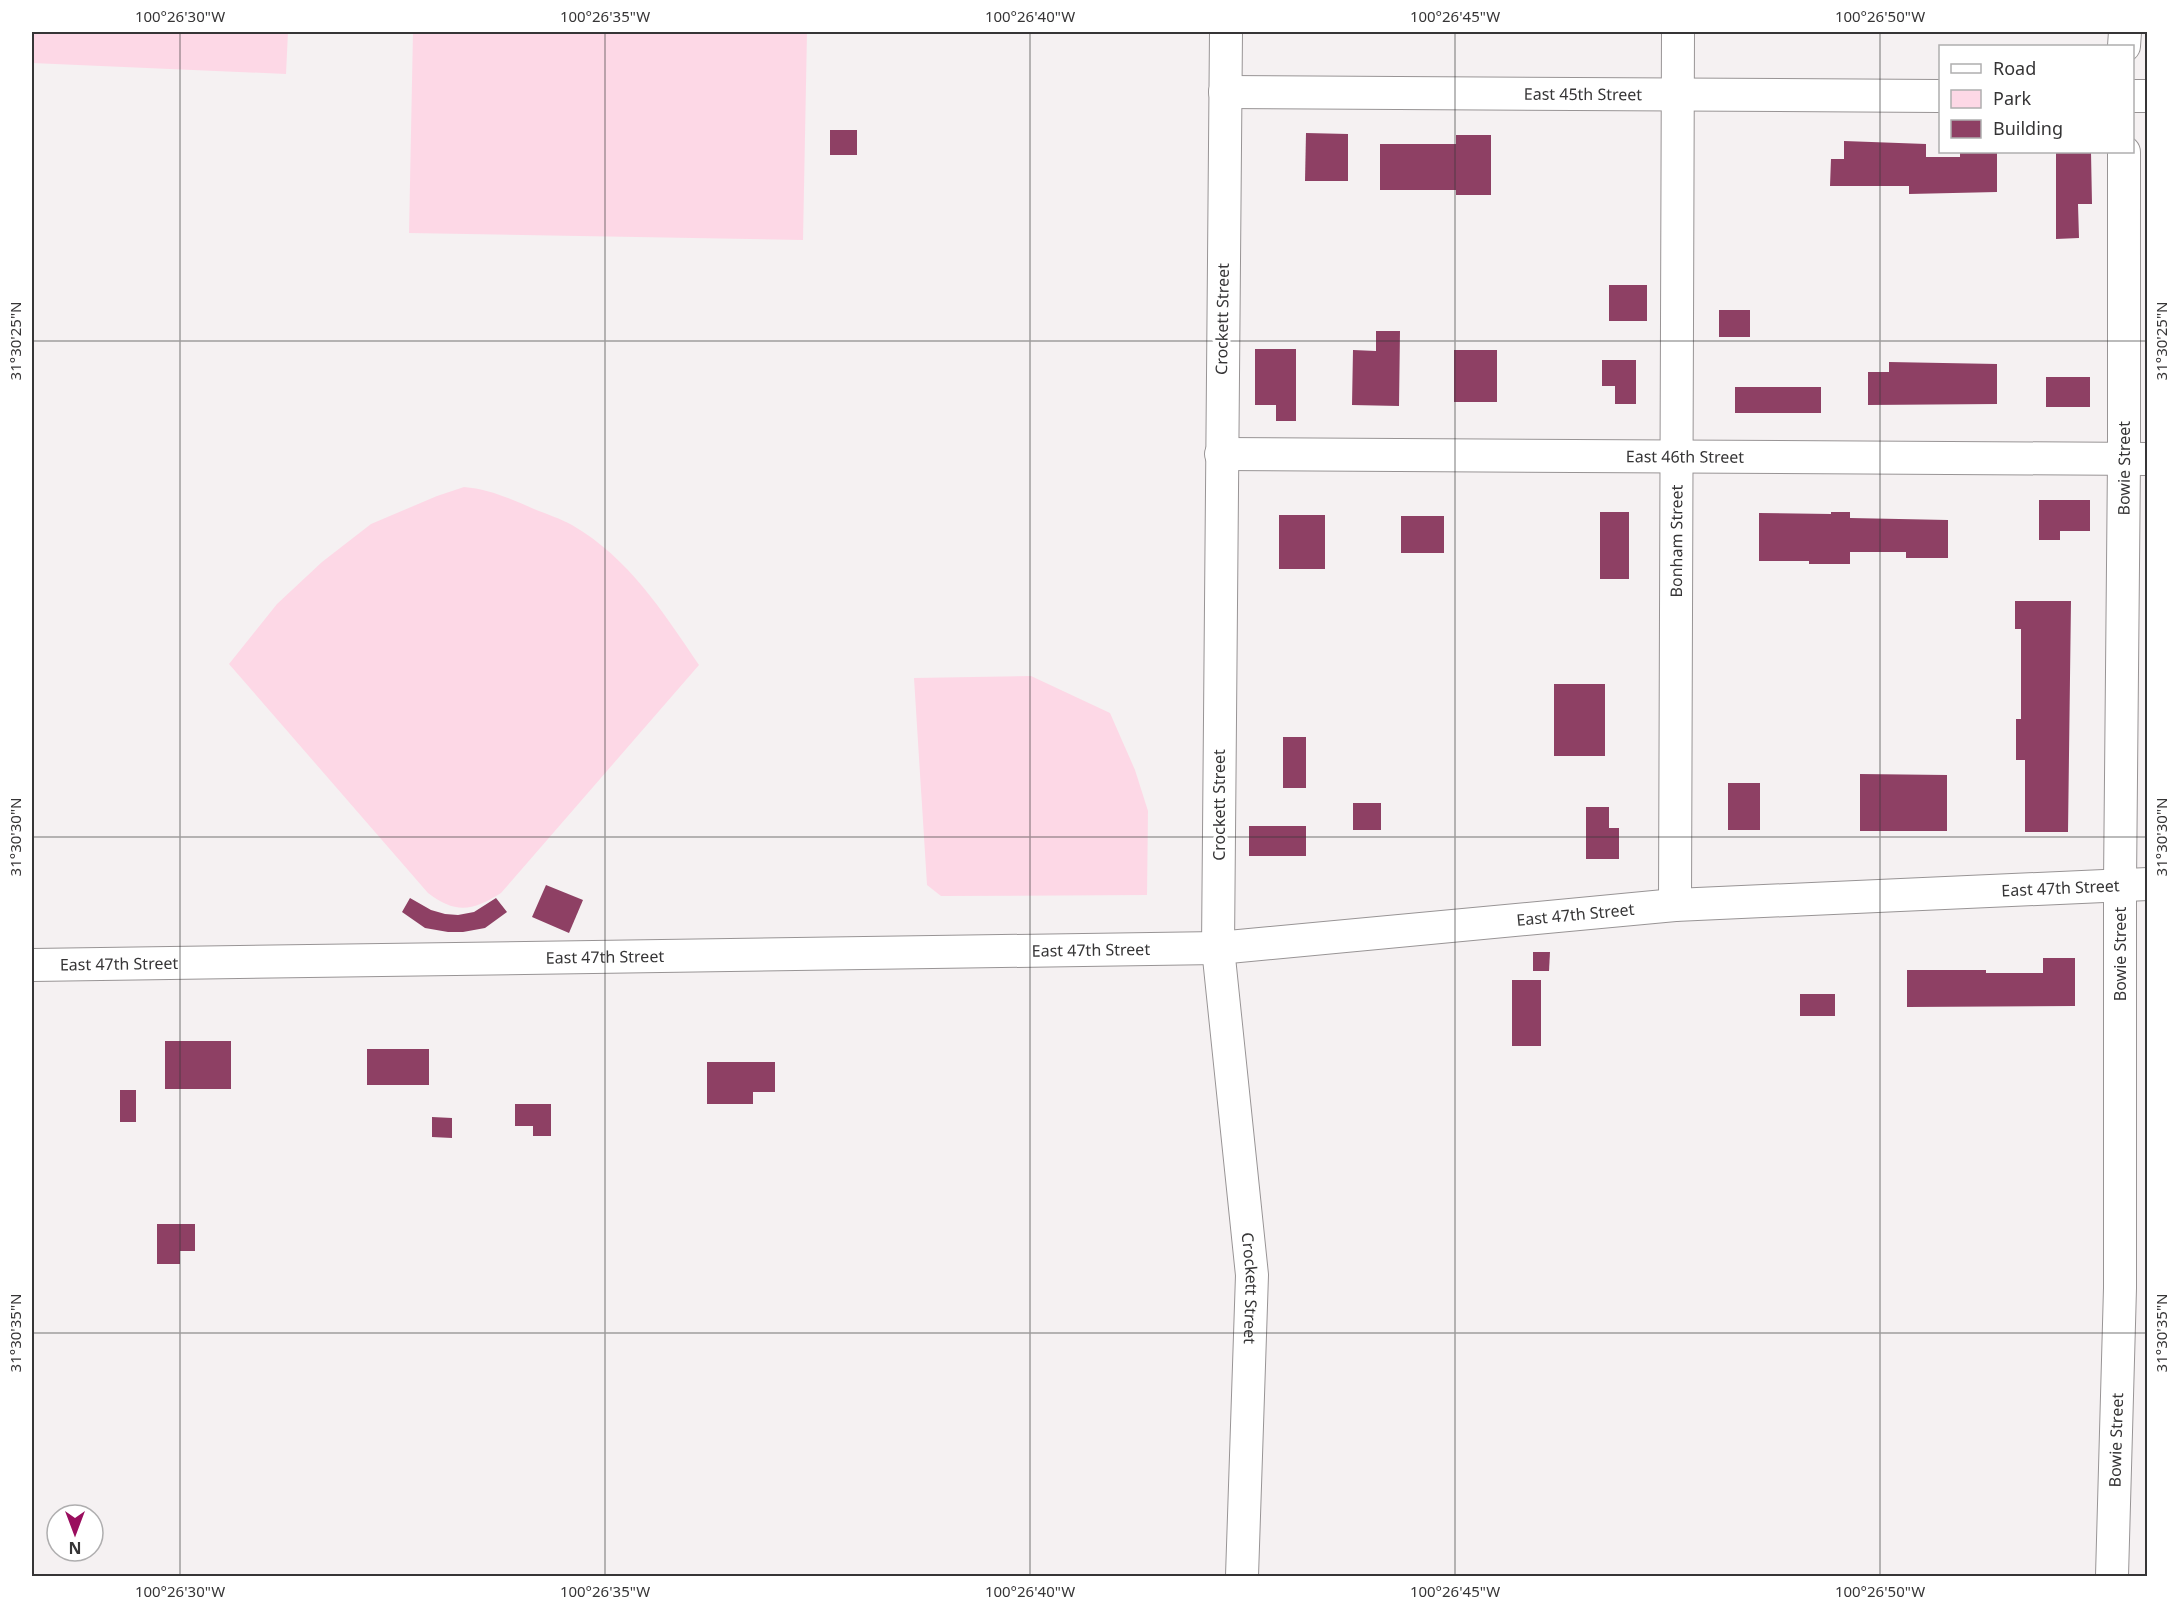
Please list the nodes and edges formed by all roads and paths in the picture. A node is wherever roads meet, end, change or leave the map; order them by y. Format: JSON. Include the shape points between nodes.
{"nodes":[{"id":1,"x":1226,"y":32,"type":"edge"},
{"id":2,"x":1678,"y":32,"type":"edge"},
{"id":3,"x":1225,"y":92,"type":"junction"},
{"id":4,"x":1678,"y":94,"type":"junction"},
{"id":5,"x":1939,"y":96,"type":"edge"},
{"id":6,"x":2124,"y":153,"type":"edge"},
{"id":7,"x":1221,"y":454,"type":"junction"},
{"id":8,"x":1676,"y":457,"type":"junction"},
{"id":9,"x":2136,"y":459,"type":"edge"},
{"id":10,"x":2134,"y":884,"type":"edge"},
{"id":11,"x":1675,"y":905,"type":"junction"},
{"id":12,"x":1218,"y":948,"type":"junction"},
{"id":13,"x":32,"y":964,"type":"edge"},
{"id":14,"x":2134,"y":1288,"type":"edge"},
{"id":15,"x":1242,"y":1576,"type":"edge"},
{"id":16,"x":2112,"y":1576,"type":"edge"}],
"edges":[{"from":1,"to":3,"type":"street","name":"Crockett Street"},
{"from":2,"to":4,"type":"street","name":"Bonham Street"},
{"from":3,"to":4,"type":"street","name":"East 45th Street"},
{"from":3,"to":7,"type":"street","name":"Crockett Street"},
{"from":4,"to":5,"type":"street","name":"East 45th Street"},
{"from":4,"to":8,"type":"street","name":"Bonham Street"},
{"from":6,"to":9,"type":"street","name":"Bowie Street"},
{"from":7,"to":8,"type":"street","name":"East 46th Street"},
{"from":7,"to":12,"type":"street","name":"Crockett Street"},
{"from":8,"to":9,"type":"street","name":"East 46th Street"},
{"from":8,"to":11,"type":"street","name":"Bonham Street"},
{"from":9,"to":10,"type":"street","name":"Bowie Street"},
{"from":10,"to":11,"type":"street","name":"East 47th Street"},
{"from":10,"to":14,"type":"street","name":"Bowie Street"},
{"from":11,"to":12,"type":"street","name":"East 47th Street"},
{"from":12,"to":13,"type":"street","name":"East 47th Street"},
{"from":12,"to":15,"type":"street","name":"Crockett Street","via":[[1252,1275]]},
{"from":14,"to":16,"type":"street","name":"Bowie Street"}]}
